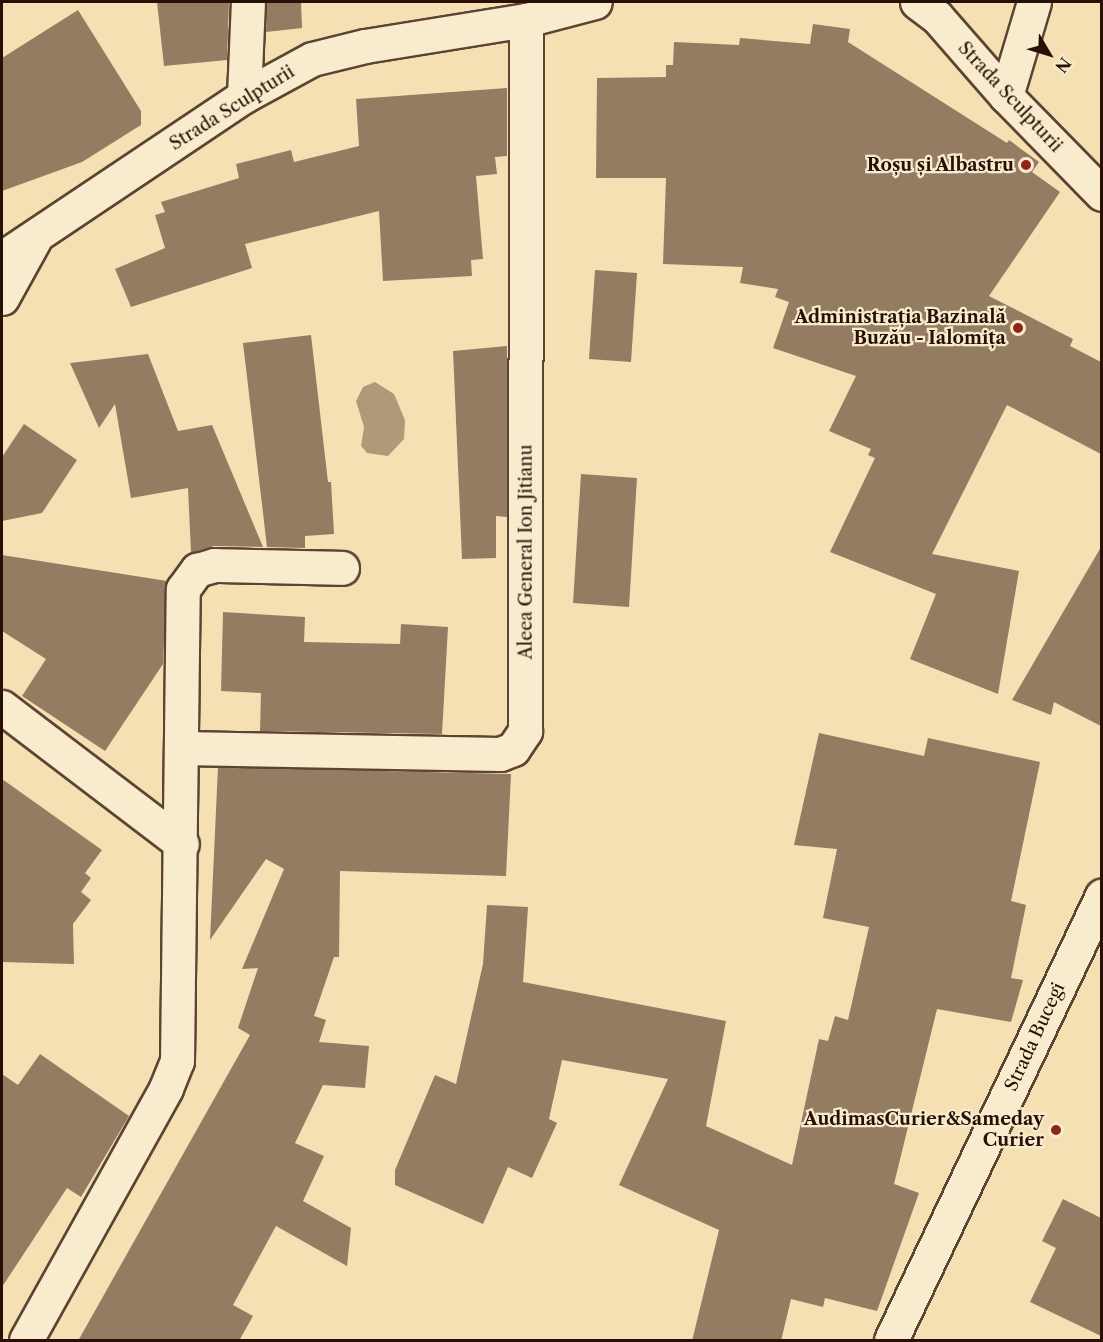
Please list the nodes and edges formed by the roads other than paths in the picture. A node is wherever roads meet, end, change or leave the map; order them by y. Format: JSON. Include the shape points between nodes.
{"nodes":[{"id":1,"x":248,"y":2,"type":"edge"},
{"id":2,"x":595,"y":2,"type":"edge"},
{"id":3,"x":917,"y":2,"type":"edge"},
{"id":4,"x":1034,"y":2,"type":"edge"},
{"id":5,"x":526,"y":20,"type":"junction"},
{"id":6,"x":244,"y":96,"type":"junction"},
{"id":7,"x":1006,"y":96,"type":"junction"},
{"id":8,"x":1101,"y":194,"type":"edge"},
{"id":9,"x":36,"y":237,"type":"junction"},
{"id":10,"x":2,"y":258,"type":"edge"},
{"id":11,"x":2,"y":298,"type":"edge"},
{"id":12,"x":342,"y":568,"type":"dead end"},
{"id":13,"x":2,"y":707,"type":"edge"},
{"id":14,"x":183,"y":748,"type":"junction"},
{"id":15,"x":182,"y":844,"type":"junction"},
{"id":16,"x":1101,"y":896,"type":"edge"},
{"id":17,"x":26,"y":1341,"type":"edge"},
{"id":18,"x":891,"y":1341,"type":"edge"}],
"edges":[{"from":1,"to":6,"type":"street"},
{"from":2,"to":5,"type":"street","name":"Strada Sculpturii"},
{"from":3,"to":7,"type":"street","name":"Strada Sculpturii","via":[[937,17]]},
{"from":4,"to":7,"type":"street"},
{"from":5,"to":6,"type":"street","name":"Strada Sculpturii","via":[[365,46],[312,59]]},
{"from":5,"to":14,"type":"street","name":"Aleea General Ion Jitianu","via":[[525,731],[513,749],[500,754]]},
{"from":6,"to":9,"type":"street","name":"Strada Sculpturii"},
{"from":7,"to":8,"type":"street","name":"Strada Sculpturii"},
{"from":9,"to":10,"type":"street","name":"Strada Sculpturii"},
{"from":9,"to":11,"type":"street"},
{"from":12,"to":14,"type":"street","via":[[214,565],[189,577],[180,604]]},
{"from":13,"to":15,"type":"street"},
{"from":14,"to":15,"type":"street"},
{"from":15,"to":17,"type":"street","via":[[177,1061]]},
{"from":16,"to":18,"type":"street","name":"Strada Bucegi"}]}
